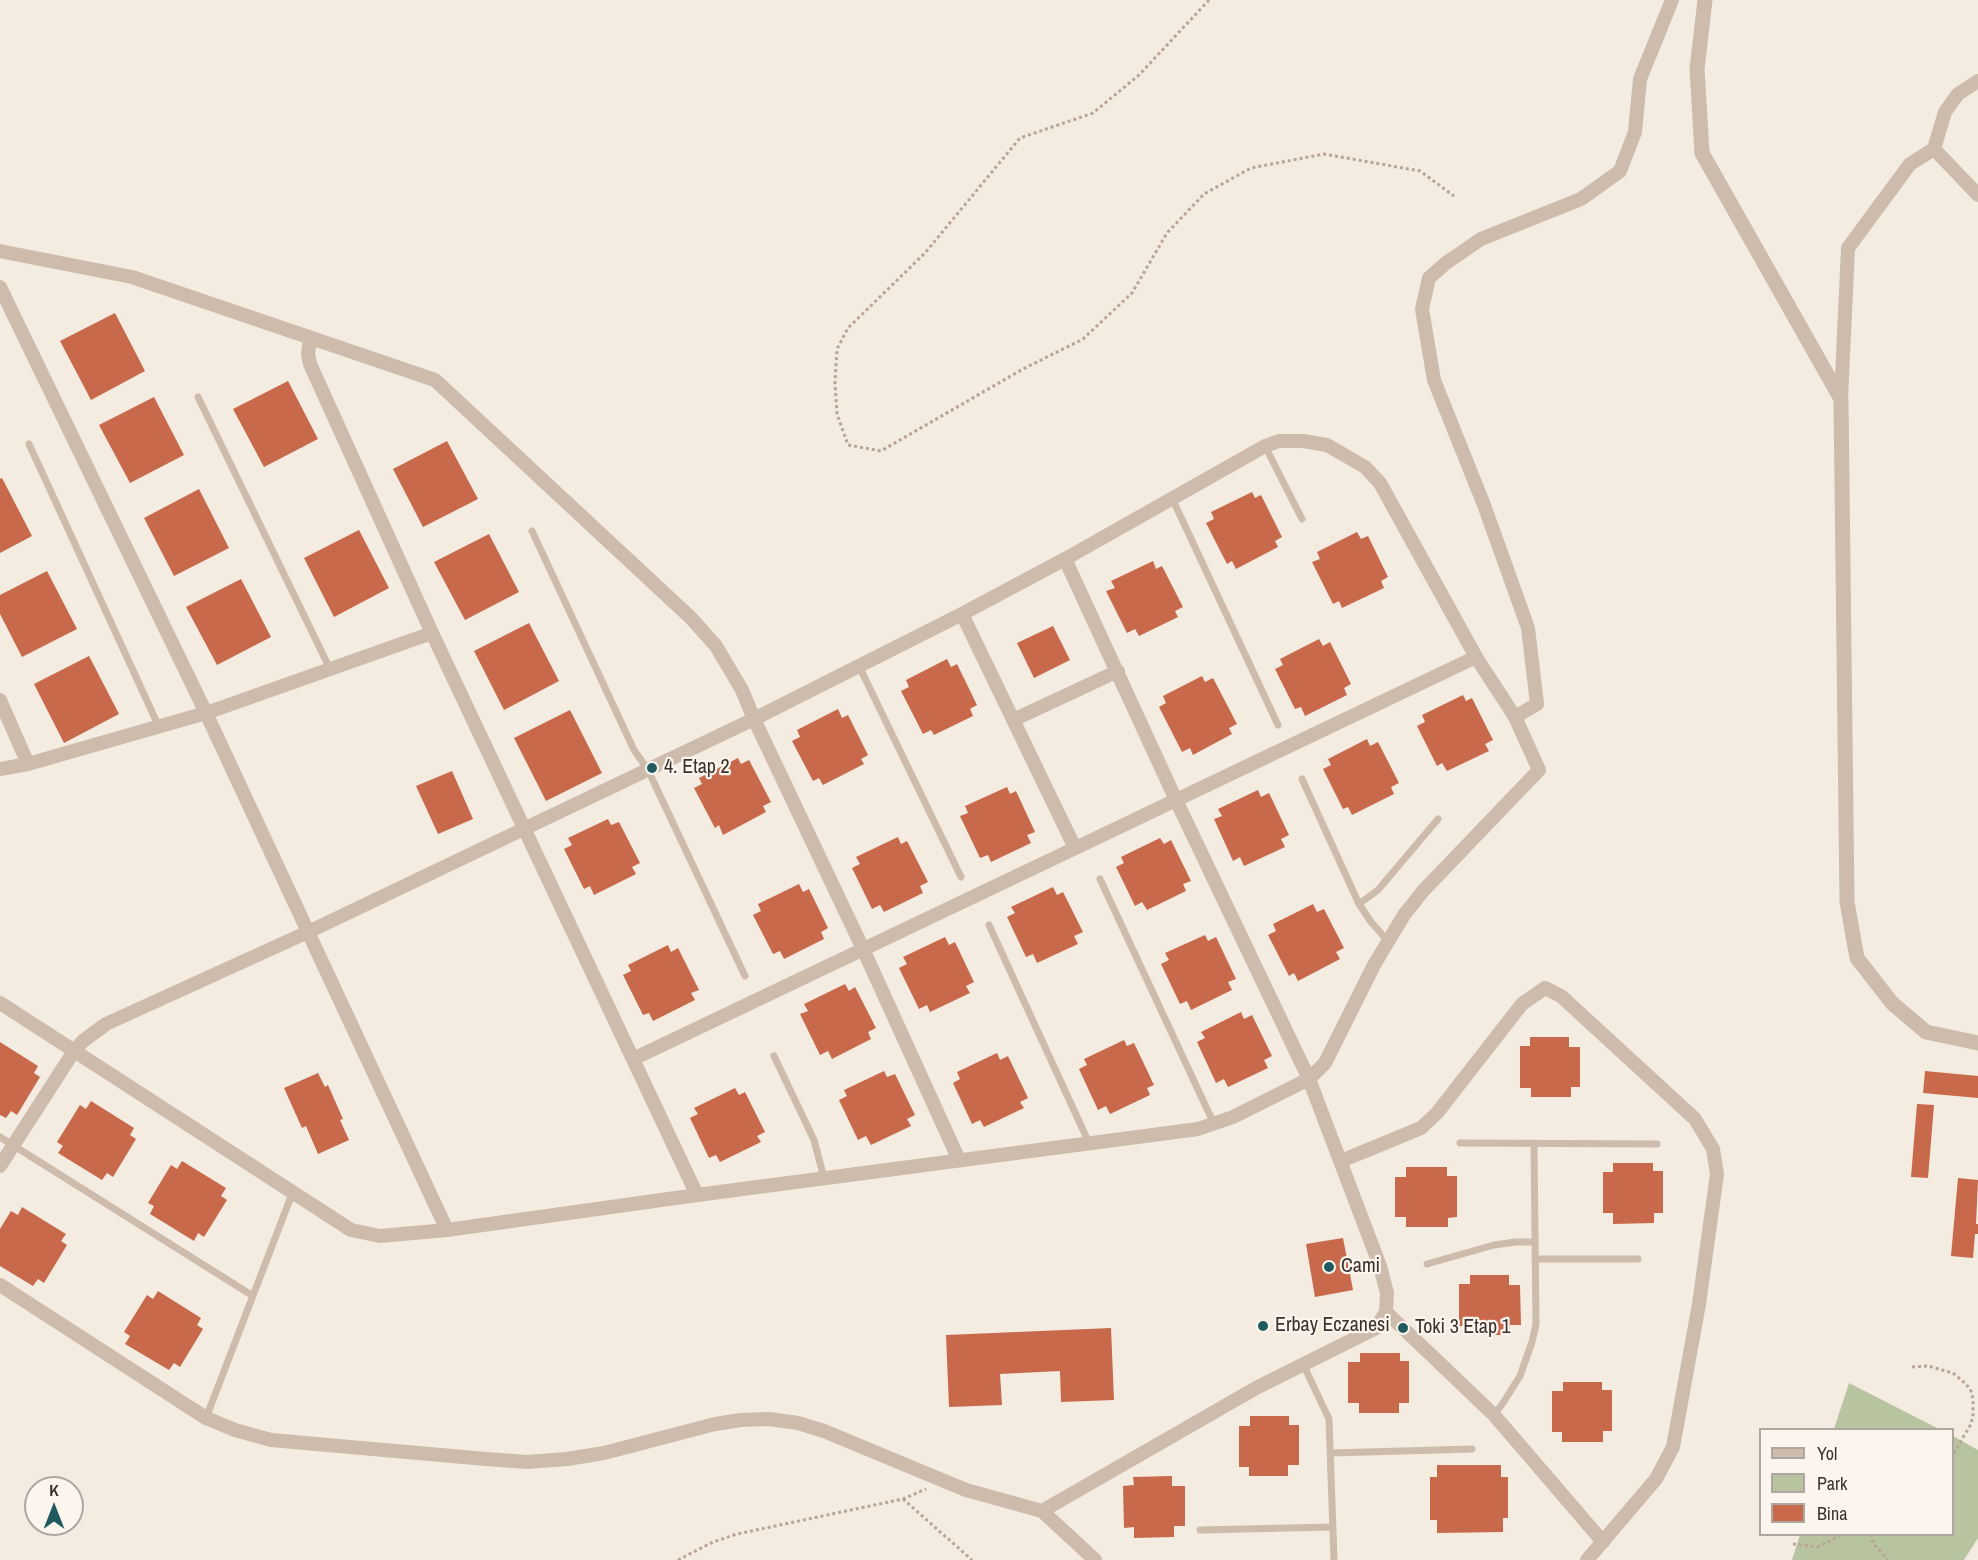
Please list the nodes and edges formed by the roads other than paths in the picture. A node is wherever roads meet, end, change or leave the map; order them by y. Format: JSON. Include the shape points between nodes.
{"nodes":[{"id":1,"x":1672,"y":0,"type":"edge"},
{"id":2,"x":1705,"y":0,"type":"edge"},
{"id":3,"x":1978,"y":81,"type":"edge"},
{"id":4,"x":1934,"y":149,"type":"junction"},
{"id":5,"x":1978,"y":195,"type":"edge"},
{"id":6,"x":0,"y":251,"type":"edge"},
{"id":7,"x":0,"y":287,"type":"edge"},
{"id":8,"x":6,"y":317,"type":"edge"},
{"id":9,"x":310,"y":338,"type":"junction"},
{"id":10,"x":198,"y":397,"type":"dead end"},
{"id":11,"x":1840,"y":399,"type":"junction"},
{"id":12,"x":29,"y":444,"type":"dead end"},
{"id":13,"x":1265,"y":446,"type":"junction"},
{"id":14,"x":1172,"y":498,"type":"junction"},
{"id":15,"x":1302,"y":519,"type":"dead end"},
{"id":16,"x":532,"y":531,"type":"dead end"},
{"id":17,"x":1065,"y":559,"type":"junction"},
{"id":18,"x":962,"y":614,"type":"junction"},
{"id":19,"x":432,"y":633,"type":"junction"},
{"id":20,"x":1476,"y":657,"type":"junction"},
{"id":21,"x":859,"y":666,"type":"junction"},
{"id":22,"x":330,"y":669,"type":"junction"},
{"id":23,"x":1118,"y":671,"type":"junction"},
{"id":24,"x":0,"y":700,"type":"edge"},
{"id":25,"x":206,"y":713,"type":"junction"},
{"id":26,"x":1515,"y":717,"type":"junction"},
{"id":27,"x":754,"y":719,"type":"junction"},
{"id":28,"x":1013,"y":720,"type":"junction"},
{"id":29,"x":1278,"y":725,"type":"dead end"},
{"id":30,"x":159,"y":727,"type":"junction"},
{"id":31,"x":28,"y":764,"type":"junction"},
{"id":32,"x":0,"y":769,"type":"edge"},
{"id":33,"x":648,"y":770,"type":"junction"},
{"id":34,"x":1302,"y":779,"type":"dead end"},
{"id":35,"x":1176,"y":800,"type":"junction"},
{"id":36,"x":1438,"y":819,"type":"dead end"},
{"id":37,"x":524,"y":828,"type":"junction"},
{"id":38,"x":1075,"y":848,"type":"junction"},
{"id":39,"x":961,"y":877,"type":"dead end"},
{"id":40,"x":1100,"y":879,"type":"dead end"},
{"id":41,"x":1359,"y":904,"type":"junction"},
{"id":42,"x":988,"y":925,"type":"dead end"},
{"id":43,"x":308,"y":932,"type":"junction"},
{"id":44,"x":1388,"y":941,"type":"junction"},
{"id":45,"x":863,"y":949,"type":"junction"},
{"id":46,"x":744,"y":976,"type":"dead end"},
{"id":47,"x":0,"y":1003,"type":"edge"},
{"id":48,"x":1978,"y":1043,"type":"edge"},
{"id":49,"x":74,"y":1051,"type":"junction"},
{"id":50,"x":774,"y":1056,"type":"dead end"},
{"id":51,"x":633,"y":1059,"type":"junction"},
{"id":52,"x":1309,"y":1079,"type":"junction"},
{"id":53,"x":1214,"y":1124,"type":"junction"},
{"id":54,"x":0,"y":1137,"type":"edge"},
{"id":55,"x":1089,"y":1143,"type":"junction"},
{"id":56,"x":1460,"y":1143,"type":"dead end"},
{"id":57,"x":1534,"y":1144,"type":"junction"},
{"id":58,"x":1657,"y":1144,"type":"dead end"},
{"id":59,"x":13,"y":1146,"type":"junction"},
{"id":60,"x":959,"y":1160,"type":"junction"},
{"id":61,"x":1341,"y":1161,"type":"junction"},
{"id":62,"x":0,"y":1166,"type":"edge"},
{"id":63,"x":824,"y":1178,"type":"junction"},
{"id":64,"x":292,"y":1194,"type":"junction"},
{"id":65,"x":697,"y":1195,"type":"junction"},
{"id":66,"x":447,"y":1230,"type":"junction"},
{"id":67,"x":1535,"y":1242,"type":"junction"},
{"id":68,"x":1535,"y":1259,"type":"junction"},
{"id":69,"x":1638,"y":1259,"type":"dead end"},
{"id":70,"x":1427,"y":1264,"type":"dead end"},
{"id":71,"x":0,"y":1285,"type":"edge"},
{"id":72,"x":253,"y":1296,"type":"junction"},
{"id":73,"x":1386,"y":1312,"type":"junction"},
{"id":74,"x":1303,"y":1364,"type":"junction"},
{"id":75,"x":1494,"y":1415,"type":"junction"},
{"id":76,"x":206,"y":1418,"type":"junction"},
{"id":77,"x":1472,"y":1449,"type":"dead end"},
{"id":78,"x":1331,"y":1453,"type":"junction"},
{"id":79,"x":1042,"y":1511,"type":"junction"},
{"id":80,"x":1333,"y":1527,"type":"junction"},
{"id":81,"x":1200,"y":1530,"type":"dead end"},
{"id":82,"x":1603,"y":1542,"type":"junction"},
{"id":83,"x":1095,"y":1560,"type":"edge"},
{"id":84,"x":1334,"y":1560,"type":"edge"},
{"id":85,"x":1587,"y":1560,"type":"edge"}],
"edges":[{"from":1,"to":26,"type":"street","via":[[1640,79],[1635,132],[1620,171],[1581,199],[1481,239],[1446,263],[1429,278],[1422,309],[1434,380],[1528,628],[1537,704]]},
{"from":2,"to":11,"type":"street","via":[[1697,69],[1701,153]]},
{"from":3,"to":4,"type":"street","via":[[1958,94],[1945,112]]},
{"from":4,"to":5,"type":"street"},
{"from":4,"to":11,"type":"street","via":[[1910,164],[1848,248]]},
{"from":6,"to":9,"type":"street","via":[[132,277]]},
{"from":7,"to":8,"type":"street"},
{"from":8,"to":25,"type":"street"},
{"from":9,"to":19,"type":"street","via":[[310,364]]},
{"from":9,"to":27,"type":"street","via":[[435,380],[692,618],[716,646]]},
{"from":10,"to":22,"type":"lane"},
{"from":11,"to":48,"type":"street","via":[[1847,902],[1857,958],[1892,1003],[1926,1032]]},
{"from":12,"to":30,"type":"lane"},
{"from":13,"to":14,"type":"street"},
{"from":13,"to":15,"type":"lane"},
{"from":13,"to":20,"type":"street","via":[[1279,441],[1327,445],[1365,467],[1380,483]]},
{"from":14,"to":17,"type":"street"},
{"from":14,"to":29,"type":"lane"},
{"from":16,"to":33,"type":"lane","via":[[634,750]]},
{"from":17,"to":18,"type":"street"},
{"from":17,"to":23,"type":"street"},
{"from":18,"to":21,"type":"street"},
{"from":18,"to":28,"type":"street"},
{"from":19,"to":22,"type":"street"},
{"from":19,"to":37,"type":"street"},
{"from":20,"to":26,"type":"street"},
{"from":20,"to":35,"type":"street"},
{"from":21,"to":27,"type":"street"},
{"from":21,"to":39,"type":"lane"},
{"from":22,"to":25,"type":"street"},
{"from":23,"to":28,"type":"street"},
{"from":23,"to":35,"type":"street"},
{"from":24,"to":31,"type":"street"},
{"from":25,"to":30,"type":"street"},
{"from":25,"to":43,"type":"street"},
{"from":26,"to":44,"type":"street","via":[[1539,770],[1423,891]]},
{"from":27,"to":33,"type":"street"},
{"from":27,"to":45,"type":"street"},
{"from":28,"to":38,"type":"street"},
{"from":30,"to":31,"type":"street"},
{"from":31,"to":32,"type":"street"},
{"from":33,"to":37,"type":"street"},
{"from":33,"to":46,"type":"lane"},
{"from":34,"to":41,"type":"lane"},
{"from":35,"to":38,"type":"street"},
{"from":35,"to":52,"type":"street"},
{"from":36,"to":41,"type":"lane","via":[[1378,890]]},
{"from":37,"to":43,"type":"street"},
{"from":37,"to":51,"type":"street"},
{"from":38,"to":45,"type":"street"},
{"from":40,"to":53,"type":"lane"},
{"from":41,"to":44,"type":"lane"},
{"from":42,"to":55,"type":"lane"},
{"from":43,"to":49,"type":"street","via":[[106,1024]]},
{"from":43,"to":66,"type":"street"},
{"from":44,"to":52,"type":"street","via":[[1325,1063]]},
{"from":45,"to":51,"type":"street"},
{"from":45,"to":60,"type":"street"},
{"from":47,"to":49,"type":"street"},
{"from":49,"to":59,"type":"street"},
{"from":49,"to":64,"type":"street"},
{"from":50,"to":63,"type":"lane","via":[[814,1140]]},
{"from":51,"to":65,"type":"street"},
{"from":52,"to":53,"type":"street"},
{"from":52,"to":61,"type":"street"},
{"from":53,"to":55,"type":"street"},
{"from":54,"to":59,"type":"lane"},
{"from":55,"to":60,"type":"street"},
{"from":56,"to":57,"type":"lane"},
{"from":57,"to":58,"type":"lane"},
{"from":57,"to":67,"type":"lane"},
{"from":59,"to":62,"type":"street"},
{"from":59,"to":72,"type":"lane"},
{"from":60,"to":63,"type":"street"},
{"from":61,"to":73,"type":"street","via":[[1380,1266],[1387,1293]]},
{"from":61,"to":82,"type":"street","via":[[1421,1128],[1522,1005],[1545,988],[1561,996],[1695,1119],[1713,1149],[1717,1174],[1673,1447],[1656,1479]]},
{"from":63,"to":65,"type":"street"},
{"from":64,"to":66,"type":"street","via":[[337,1223],[365,1234]]},
{"from":64,"to":72,"type":"lane"},
{"from":65,"to":66,"type":"street"},
{"from":67,"to":68,"type":"lane"},
{"from":67,"to":70,"type":"lane","via":[[1494,1245]]},
{"from":68,"to":69,"type":"lane"},
{"from":68,"to":75,"type":"lane","via":[[1536,1324],[1532,1342],[1520,1376]]},
{"from":71,"to":76,"type":"street"},
{"from":72,"to":76,"type":"lane"},
{"from":73,"to":74,"type":"street","via":[[1376,1328]]},
{"from":73,"to":75,"type":"street"},
{"from":74,"to":78,"type":"lane","via":[[1327,1411]]},
{"from":74,"to":79,"type":"street"},
{"from":75,"to":82,"type":"street"},
{"from":76,"to":79,"type":"street","via":[[272,1440],[527,1462],[604,1453],[715,1424],[769,1419],[824,1431],[939,1479]]},
{"from":77,"to":78,"type":"lane"},
{"from":78,"to":80,"type":"lane"},
{"from":79,"to":83,"type":"street"},
{"from":80,"to":81,"type":"lane"},
{"from":80,"to":84,"type":"lane"},
{"from":82,"to":85,"type":"street"}]}
